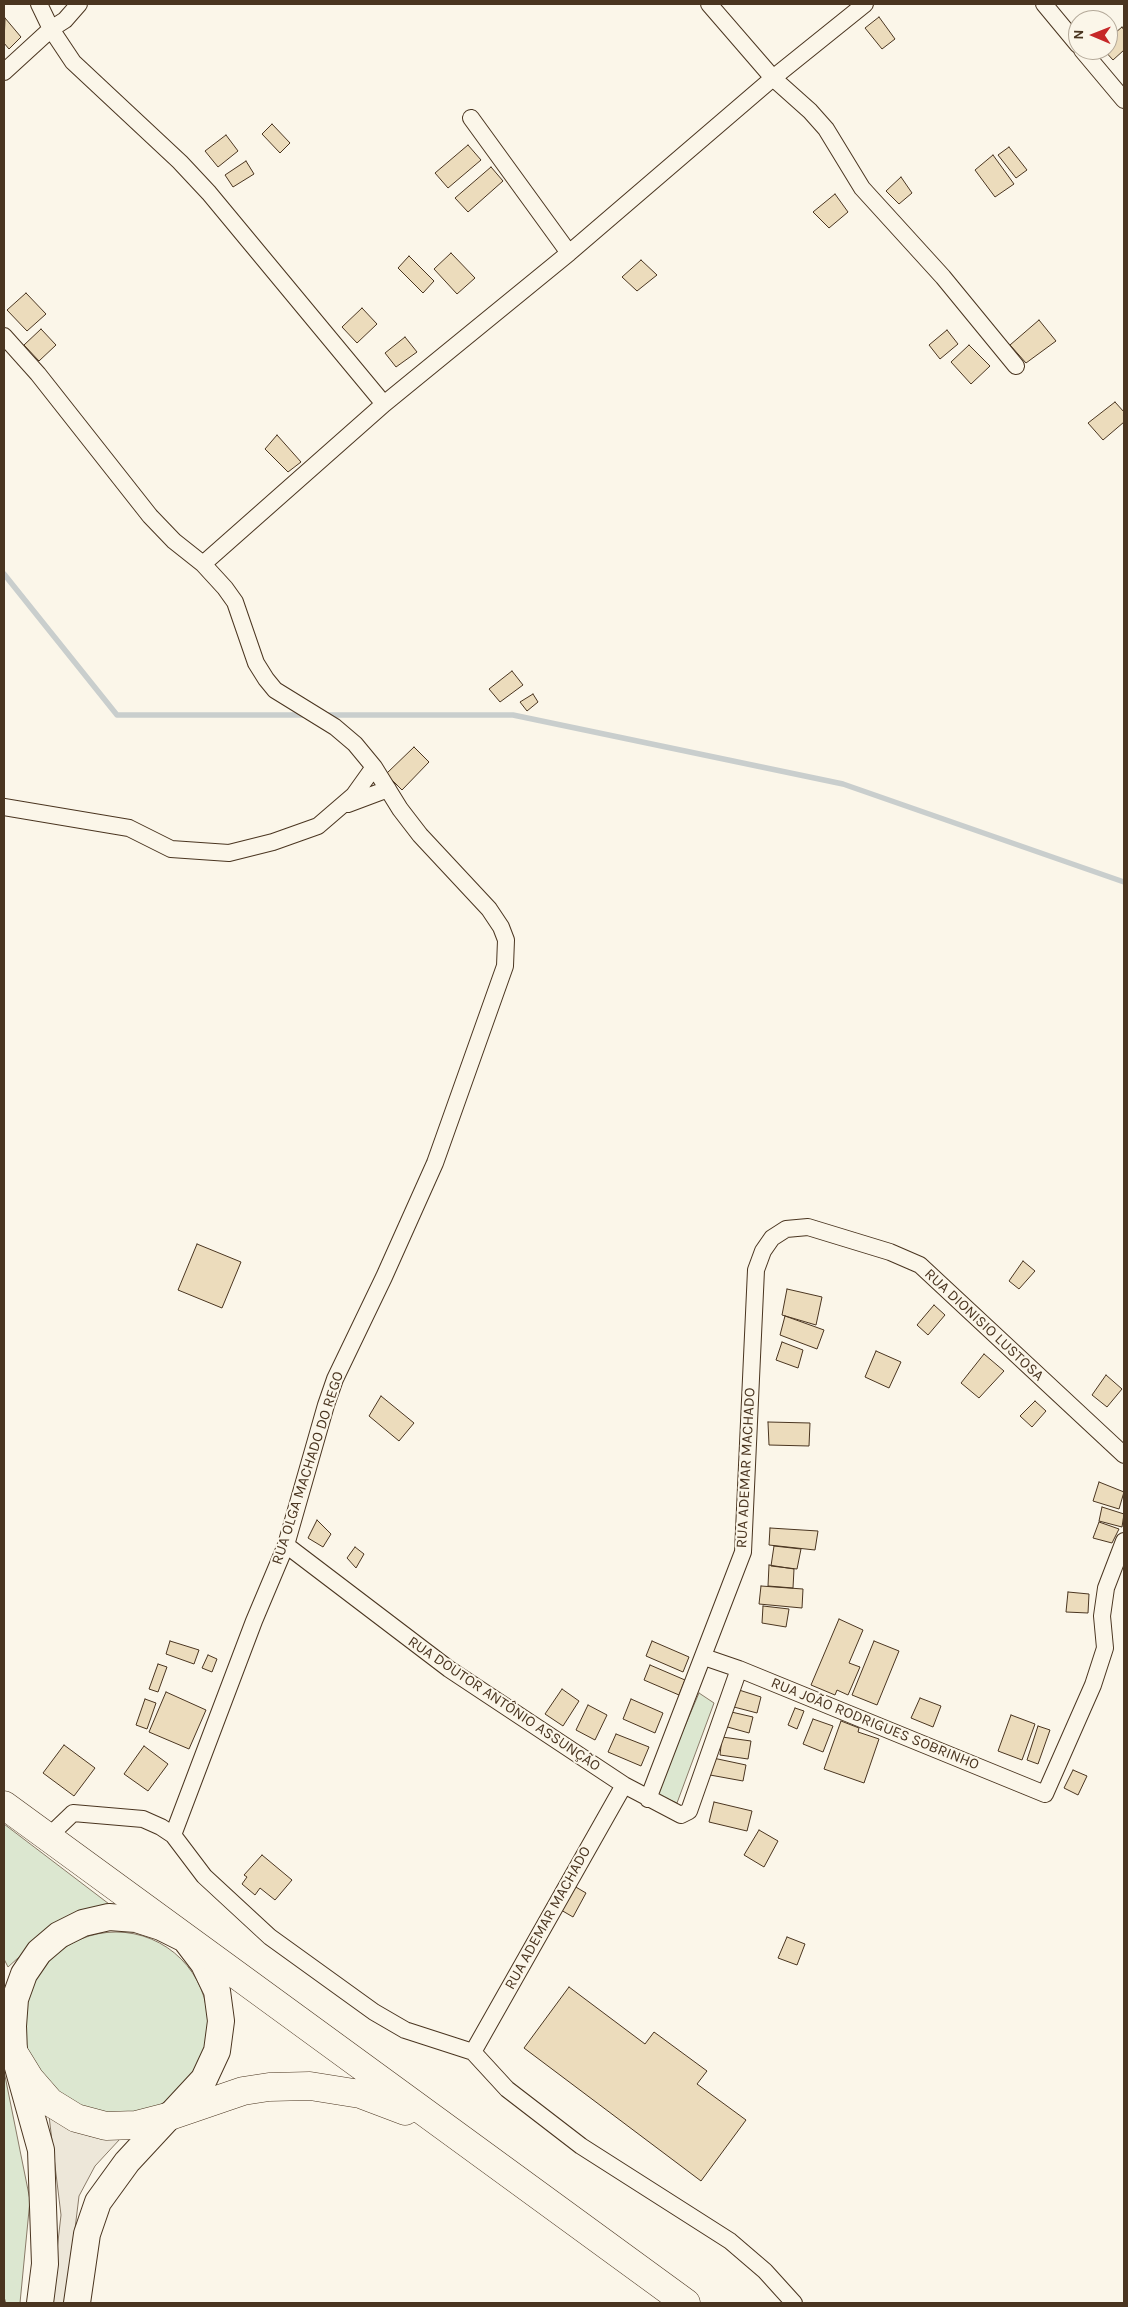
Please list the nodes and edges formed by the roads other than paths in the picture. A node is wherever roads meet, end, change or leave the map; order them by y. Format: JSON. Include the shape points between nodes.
{"nodes":[{"id":1,"x":39,"y":4,"type":"edge"},
{"id":2,"x":79,"y":4,"type":"edge"},
{"id":3,"x":709,"y":4,"type":"edge"},
{"id":4,"x":865,"y":4,"type":"edge"},
{"id":5,"x":1044,"y":4,"type":"edge"},
{"id":6,"x":51,"y":29,"type":"junction"},
{"id":7,"x":1068,"y":33,"type":"edge"},
{"id":8,"x":1090,"y":60,"type":"edge"},
{"id":9,"x":4,"y":72,"type":"edge"},
{"id":10,"x":773,"y":78,"type":"junction"},
{"id":11,"x":1124,"y":100,"type":"edge"},
{"id":12,"x":471,"y":118,"type":"dead end"},
{"id":13,"x":569,"y":253,"type":"junction"},
{"id":14,"x":4,"y":336,"type":"edge"},
{"id":15,"x":1016,"y":366,"type":"dead end"},
{"id":16,"x":384,"y":404,"type":"junction"},
{"id":17,"x":202,"y":564,"type":"junction"},
{"id":18,"x":374,"y":768,"type":"junction"},
{"id":19,"x":388,"y":789,"type":"junction"},
{"id":20,"x":4,"y":806,"type":"edge"},
{"id":21,"x":80,"y":820,"type":"dead end"},
{"id":22,"x":756,"y":1270,"type":"joint"},
{"id":23,"x":1122,"y":1451,"type":"edge"},
{"id":24,"x":1124,"y":1541,"type":"edge"},
{"id":25,"x":286,"y":1545,"type":"junction"},
{"id":26,"x":704,"y":1657,"type":"junction"},
{"id":27,"x":738,"y":1669,"type":"junction"},
{"id":28,"x":624,"y":1785,"type":"junction"},
{"id":29,"x":648,"y":1799,"type":"junction"},
{"id":30,"x":4,"y":1805,"type":"edge"},
{"id":31,"x":173,"y":1835,"type":"junction"},
{"id":32,"x":48,"y":1837,"type":"junction"},
{"id":33,"x":185,"y":1938,"type":"junction"},
{"id":34,"x":4,"y":2021,"type":"edge"},
{"id":35,"x":473,"y":2052,"type":"junction"},
{"id":36,"x":14,"y":2053,"type":"junction"},
{"id":37,"x":167,"y":2117,"type":"junction"},
{"id":38,"x":437,"y":2124,"type":"junction"},
{"id":39,"x":40,"y":2303,"type":"edge"},
{"id":40,"x":77,"y":2303,"type":"edge"},
{"id":41,"x":686,"y":2303,"type":"edge"},
{"id":42,"x":794,"y":2303,"type":"edge"}],
"edges":[{"from":1,"to":6,"type":"street"},
{"from":2,"to":6,"type":"street","via":[[65,20]]},
{"from":3,"to":10,"type":"street"},
{"from":4,"to":10,"type":"street"},
{"from":5,"to":7,"type":"street"},
{"from":6,"to":9,"type":"street"},
{"from":6,"to":16,"type":"street","via":[[73,62],[94,84],[180,162],[209,193]]},
{"from":8,"to":11,"type":"street"},
{"from":10,"to":13,"type":"street"},
{"from":10,"to":15,"type":"street","via":[[826,129],[862,188],[943,277]]},
{"from":12,"to":13,"type":"street"},
{"from":13,"to":16,"type":"street"},
{"from":14,"to":17,"type":"street","name":"RUA OLGA MACHADO DO REGO","via":[[150,516]]},
{"from":16,"to":17,"type":"street"},
{"from":17,"to":18,"type":"street","name":"RUA OLGA MACHADO DO REGO","via":[[235,602],[256,663],[266,679],[276,690],[356,744]]},
{"from":18,"to":19,"type":"street","name":"RUA OLGA MACHADO DO REGO"},
{"from":18,"to":20,"type":"street","via":[[354,796],[318,826],[228,853],[171,849],[129,828]]},
{"from":19,"to":21,"type":"street","via":[[346,804],[295,846],[221,852],[190,860],[110,826]]},
{"from":19,"to":25,"type":"street","name":"RUA OLGA MACHADO DO REGO","via":[[420,835],[489,909],[501,927],[506,940],[505,966],[435,1162],[335,1380]]},
{"from":22,"to":23,"type":"street","name":"RUA DIONISIO LUSTOSA","via":[[772,1238],[786,1228],[808,1227],[890,1252],[920,1265]]},
{"from":22,"to":26,"type":"street","name":"RUA ADEMAR MACHADO","via":[[745,1538],[743,1552]]},
{"from":24,"to":27,"type":"street","name":"RUA JOÃO RODRIGUES SOBRINHO","via":[[1106,1588],[1102,1616],[1105,1648],[1093,1685],[1045,1794]]},
{"from":25,"to":28,"type":"street","name":"RUA DOUTOR ANTÔNIO ASSUNÇÃO","via":[[448,1669]]},
{"from":25,"to":31,"type":"street","name":"RUA OLGA MACHADO DO REGO","via":[[254,1620]]},
{"from":26,"to":27,"type":"street","name":"RUA JOÃO RODRIGUES SOBRINHO"},
{"from":26,"to":29,"type":"street","name":"RUA ADEMAR MACHADO"},
{"from":27,"to":29,"type":"street","name":"RUA DOUTOR ANTÔNIO ASSUNÇÃO","via":[[690,1811],[681,1815]]},
{"from":28,"to":29,"type":"street","name":"RUA DOUTOR ANTÔNIO ASSUNÇÃO"},
{"from":28,"to":35,"type":"street","name":"RUA ADEMAR MACHADO"},
{"from":30,"to":32,"type":"highway"},
{"from":31,"to":32,"type":"street","via":[[143,1819],[73,1813]]},
{"from":31,"to":35,"type":"street","via":[[204,1876],[270,1937],[374,2012],[405,2030]]},
{"from":32,"to":33,"type":"highway"},
{"from":33,"to":36,"type":"main road","via":[[136,1919],[109,1917],[83,1923],[59,1934],[39,1952],[24,1974],[15,1999]]},
{"from":33,"to":37,"type":"main road","via":[[204,1964],[217,1991],[221,2021],[217,2051],[204,2079]]},
{"from":33,"to":38,"type":"highway"},
{"from":34,"to":36,"type":"highway"},
{"from":35,"to":42,"type":"street","via":[[507,2089],[581,2146],[730,2241],[765,2271]]},
{"from":36,"to":37,"type":"highway","via":[[50,2102],[76,2118],[106,2126],[136,2125]]},
{"from":36,"to":39,"type":"main road","via":[[41,2150],[45,2264]]},
{"from":37,"to":38,"type":"highway","via":[[242,2091],[310,2086],[360,2094]]},
{"from":37,"to":40,"type":"main road","via":[[127,2162],[98,2202],[87,2234]]},
{"from":38,"to":41,"type":"highway"}]}
